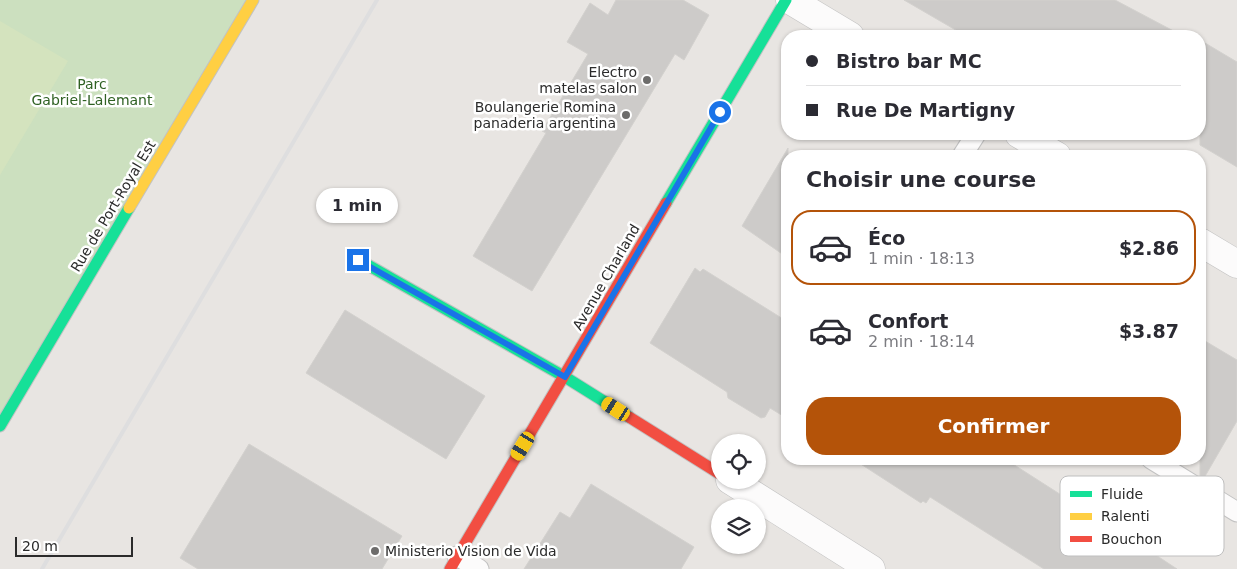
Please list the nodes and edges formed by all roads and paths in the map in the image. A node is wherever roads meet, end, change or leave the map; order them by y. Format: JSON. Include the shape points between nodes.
{"nodes":[{"id":1,"x":253,"y":0,"type":"edge"},
{"id":2,"x":786,"y":0,"type":"edge"},
{"id":3,"x":790,"y":0,"type":"edge"},
{"id":4,"x":840,"y":30,"type":"edge"},
{"id":5,"x":1029,"y":140,"type":"edge"},
{"id":6,"x":1047,"y":150,"type":"edge"},
{"id":7,"x":1206,"y":246,"type":"edge"},
{"id":8,"x":358,"y":260,"type":"dead end"},
{"id":9,"x":1237,"y":264,"type":"edge"},
{"id":10,"x":565,"y":377,"type":"junction"},
{"id":11,"x":0,"y":426,"type":"edge"},
{"id":12,"x":1161,"y":465,"type":"edge"},
{"id":13,"x":711,"y":468,"type":"edge"},
{"id":14,"x":1179,"y":476,"type":"edge"},
{"id":15,"x":744,"y":489,"type":"edge"},
{"id":16,"x":1224,"y":504,"type":"edge"},
{"id":17,"x":1237,"y":512,"type":"edge"},
{"id":18,"x":453,"y":562,"type":"edge"},
{"id":19,"x":479,"y":569,"type":"edge"},
{"id":20,"x":871,"y":569,"type":"edge"}],
"edges":[{"from":1,"to":11,"type":"street","name":"Rue de Port-Royal Est"},
{"from":2,"to":10,"type":"street","name":"Avenue Charland"},
{"from":3,"to":4,"type":"street"},
{"from":5,"to":6,"type":"street"},
{"from":7,"to":9,"type":"street"},
{"from":8,"to":10,"type":"street"},
{"from":10,"to":13,"type":"street"},
{"from":10,"to":18,"type":"street","name":"Avenue Charland"},
{"from":12,"to":14,"type":"lane"},
{"from":15,"to":20,"type":"street"},
{"from":16,"to":17,"type":"lane"},
{"from":18,"to":19,"type":"lane"}]}
